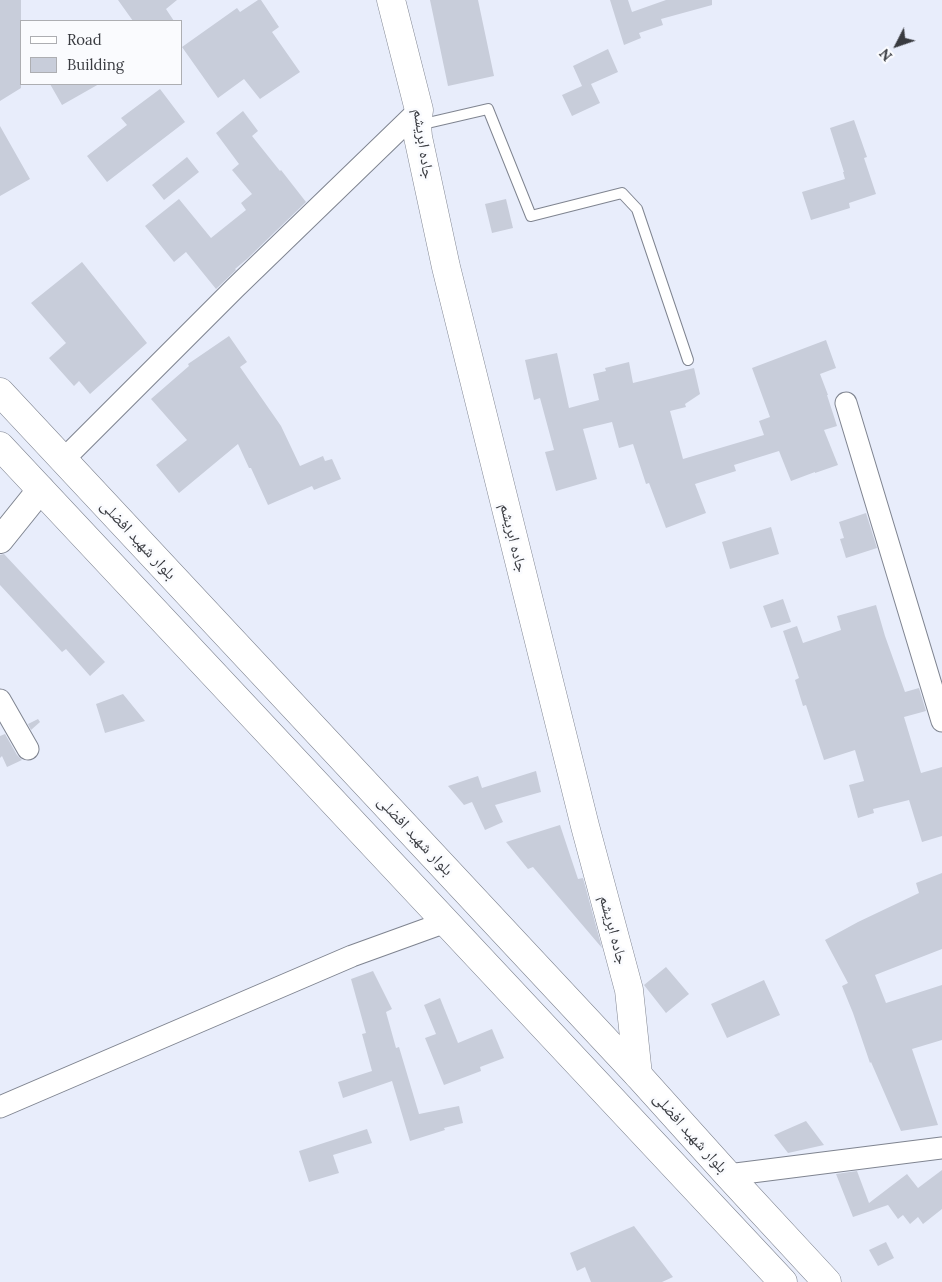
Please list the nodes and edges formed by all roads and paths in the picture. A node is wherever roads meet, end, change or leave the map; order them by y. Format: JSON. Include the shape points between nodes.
{"nodes":[{"id":1,"x":390,"y":0,"type":"edge"},
{"id":2,"x":418,"y":118,"type":"junction"},
{"id":3,"x":688,"y":360,"type":"dead end"},
{"id":4,"x":0,"y":392,"type":"edge"},
{"id":5,"x":846,"y":403,"type":"dead end"},
{"id":6,"x":0,"y":446,"type":"edge"},
{"id":7,"x":63,"y":460,"type":"junction"},
{"id":8,"x":41,"y":489,"type":"junction"},
{"id":9,"x":0,"y":540,"type":"edge"},
{"id":10,"x":178,"y":583,"type":"junction"},
{"id":11,"x":145,"y":600,"type":"junction"},
{"id":12,"x":0,"y":700,"type":"edge"},
{"id":13,"x":942,"y":720,"type":"edge"},
{"id":14,"x":28,"y":749,"type":"dead end"},
{"id":15,"x":446,"y":922,"type":"junction"},
{"id":16,"x":638,"y":1075,"type":"junction"},
{"id":17,"x":0,"y":1107,"type":"edge"},
{"id":18,"x":942,"y":1148,"type":"edge"},
{"id":19,"x":728,"y":1175,"type":"junction"},
{"id":20,"x":783,"y":1282,"type":"edge"},
{"id":21,"x":827,"y":1282,"type":"edge"}],
"edges":[{"from":1,"to":2,"type":"main road","name":"جاده ابریشم"},
{"from":2,"to":3,"type":"lane","via":[[488,109],[531,216],[622,193],[637,209]]},
{"from":2,"to":7,"type":"street","via":[[235,288]]},
{"from":2,"to":16,"type":"main road","name":"جاده ابریشم","via":[[451,287],[629,990]]},
{"from":4,"to":7,"type":"main road","name":"بلوار شهید افضلی"},
{"from":5,"to":13,"type":"street"},
{"from":6,"to":8,"type":"main road","name":"بلوار شهید افضلی"},
{"from":7,"to":10,"type":"main road","name":"بلوار شهید افضلی"},
{"from":8,"to":9,"type":"street"},
{"from":8,"to":11,"type":"main road","name":"بلوار شهید افضلی"},
{"from":10,"to":11,"type":"main road"},
{"from":10,"to":16,"type":"main road","name":"بلوار شهید افضلی"},
{"from":11,"to":15,"type":"main road","name":"بلوار شهید افضلی"},
{"from":12,"to":14,"type":"street"},
{"from":15,"to":17,"type":"street","via":[[352,956]]},
{"from":15,"to":20,"type":"main road","name":"بلوار شهید افضلی"},
{"from":16,"to":19,"type":"main road","name":"بلوار شهید افضلی"},
{"from":18,"to":19,"type":"street"},
{"from":19,"to":21,"type":"main road","name":"بلوار شهید افضلی"}]}
